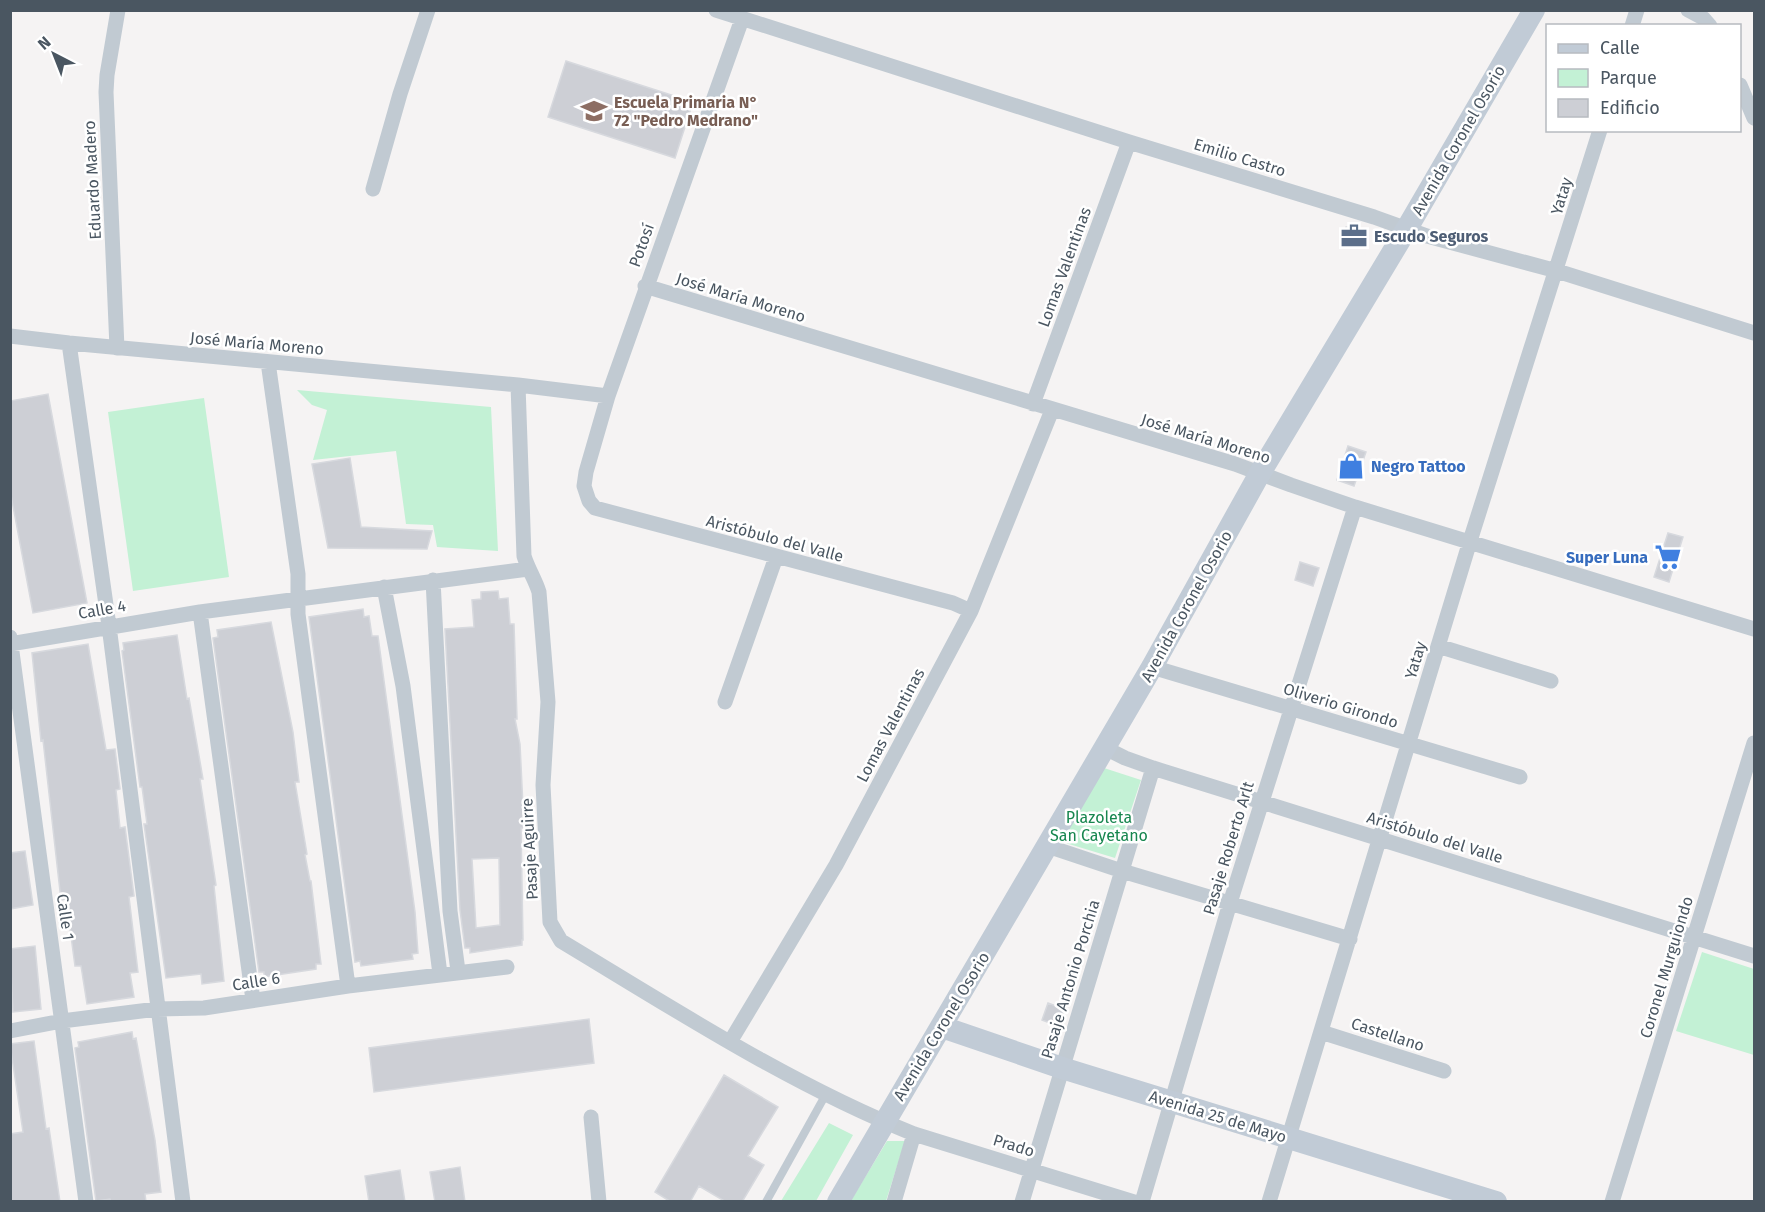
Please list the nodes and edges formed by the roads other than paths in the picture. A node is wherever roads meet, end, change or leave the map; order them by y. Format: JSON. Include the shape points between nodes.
{"nodes":[{"id":1,"x":118,"y":10,"type":"edge"},
{"id":2,"x":428,"y":10,"type":"edge"},
{"id":3,"x":1534,"y":10,"type":"edge"},
{"id":4,"x":1688,"y":10,"type":"edge"},
{"id":5,"x":717,"y":11,"type":"edge"},
{"id":6,"x":742,"y":19,"type":"junction"},
{"id":7,"x":1706,"y":22,"type":"edge"},
{"id":8,"x":1741,"y":87,"type":"edge"},
{"id":9,"x":1755,"y":118,"type":"edge"},
{"id":10,"x":1599,"y":132,"type":"edge"},
{"id":11,"x":1129,"y":142,"type":"junction"},
{"id":12,"x":373,"y":189,"type":"dead end"},
{"id":13,"x":1406,"y":230,"type":"junction"},
{"id":14,"x":1557,"y":271,"type":"junction"},
{"id":15,"x":645,"y":286,"type":"junction"},
{"id":16,"x":1755,"y":333,"type":"edge"},
{"id":17,"x":10,"y":336,"type":"edge"},
{"id":18,"x":69,"y":344,"type":"junction"},
{"id":19,"x":117,"y":348,"type":"junction"},
{"id":20,"x":268,"y":362,"type":"junction"},
{"id":21,"x":518,"y":385,"type":"junction"},
{"id":22,"x":608,"y":396,"type":"junction"},
{"id":23,"x":1033,"y":404,"type":"junction"},
{"id":24,"x":1052,"y":410,"type":"junction"},
{"id":25,"x":1260,"y":473,"type":"junction"},
{"id":26,"x":584,"y":486,"type":"joint"},
{"id":27,"x":1355,"y":507,"type":"junction"},
{"id":28,"x":1470,"y":541,"type":"junction"},
{"id":29,"x":777,"y":557,"type":"junction"},
{"id":30,"x":528,"y":568,"type":"junction"},
{"id":31,"x":433,"y":580,"type":"junction"},
{"id":32,"x":384,"y":586,"type":"junction"},
{"id":33,"x":299,"y":599,"type":"junction"},
{"id":34,"x":971,"y":610,"type":"junction"},
{"id":35,"x":200,"y":612,"type":"junction"},
{"id":36,"x":109,"y":626,"type":"junction"},
{"id":37,"x":1755,"y":629,"type":"edge"},
{"id":38,"x":11,"y":642,"type":"edge"},
{"id":39,"x":1438,"y":646,"type":"junction"},
{"id":40,"x":1152,"y":667,"type":"junction"},
{"id":41,"x":1551,"y":681,"type":"dead end"},
{"id":42,"x":725,"y":702,"type":"dead end"},
{"id":43,"x":1290,"y":709,"type":"junction"},
{"id":44,"x":1755,"y":743,"type":"edge"},
{"id":45,"x":1408,"y":744,"type":"junction"},
{"id":46,"x":1105,"y":748,"type":"junction"},
{"id":47,"x":1153,"y":768,"type":"junction"},
{"id":48,"x":1520,"y":777,"type":"dead end"},
{"id":49,"x":1261,"y":802,"type":"junction"},
{"id":50,"x":1381,"y":839,"type":"junction"},
{"id":51,"x":1047,"y":846,"type":"junction"},
{"id":52,"x":1122,"y":872,"type":"junction"},
{"id":53,"x":1230,"y":903,"type":"junction"},
{"id":54,"x":1695,"y":937,"type":"junction"},
{"id":55,"x":1350,"y":939,"type":"junction"},
{"id":56,"x":1755,"y":956,"type":"edge"},
{"id":57,"x":507,"y":967,"type":"dead end"},
{"id":58,"x":458,"y":971,"type":"junction"},
{"id":59,"x":440,"y":974,"type":"junction"},
{"id":60,"x":348,"y":986,"type":"junction"},
{"id":61,"x":253,"y":1000,"type":"junction"},
{"id":62,"x":157,"y":1009,"type":"junction"},
{"id":63,"x":62,"y":1021,"type":"junction"},
{"id":64,"x":942,"y":1027,"type":"junction"},
{"id":65,"x":10,"y":1031,"type":"edge"},
{"id":66,"x":1321,"y":1032,"type":"junction"},
{"id":67,"x":730,"y":1042,"type":"junction"},
{"id":68,"x":1062,"y":1068,"type":"junction"},
{"id":69,"x":1444,"y":1071,"type":"dead end"},
{"id":70,"x":826,"y":1094,"type":"junction"},
{"id":71,"x":1172,"y":1101,"type":"junction"},
{"id":72,"x":591,"y":1117,"type":"dead end"},
{"id":73,"x":885,"y":1122,"type":"junction"},
{"id":74,"x":914,"y":1134,"type":"junction"},
{"id":75,"x":1288,"y":1138,"type":"junction"},
{"id":76,"x":1032,"y":1170,"type":"junction"},
{"id":77,"x":86,"y":1202,"type":"edge"},
{"id":78,"x":183,"y":1202,"type":"edge"},
{"id":79,"x":599,"y":1202,"type":"edge"},
{"id":80,"x":766,"y":1202,"type":"edge"},
{"id":81,"x":838,"y":1202,"type":"edge"},
{"id":82,"x":894,"y":1202,"type":"edge"},
{"id":83,"x":1022,"y":1202,"type":"edge"},
{"id":84,"x":1134,"y":1202,"type":"edge"},
{"id":85,"x":1142,"y":1202,"type":"edge"},
{"id":86,"x":1269,"y":1202,"type":"edge"},
{"id":87,"x":1496,"y":1202,"type":"edge"},
{"id":88,"x":1612,"y":1202,"type":"edge"}],
"edges":[{"from":1,"to":19,"type":"street","name":"Eduardo Madero","via":[[106,92]]},
{"from":2,"to":12,"type":"street"},
{"from":3,"to":13,"type":"street","name":"Avenida Coronel Osorio"},
{"from":4,"to":7,"type":"street"},
{"from":5,"to":6,"type":"street","name":"Emilio Castro"},
{"from":6,"to":11,"type":"street","name":"Emilio Castro"},
{"from":6,"to":15,"type":"street","name":"Potosí"},
{"from":8,"to":9,"type":"street"},
{"from":10,"to":14,"type":"street","name":"Yatay"},
{"from":11,"to":13,"type":"street","name":"Emilio Castro"},
{"from":11,"to":23,"type":"street","name":"Lomas Valentinas"},
{"from":13,"to":14,"type":"street","name":"Emilio Castro"},
{"from":13,"to":25,"type":"street","name":"Avenida Coronel Osorio"},
{"from":14,"to":16,"type":"street","name":"Emilio Castro"},
{"from":14,"to":28,"type":"street","name":"Yatay"},
{"from":15,"to":22,"type":"street","name":"Potosí"},
{"from":15,"to":23,"type":"street","name":"José María Moreno"},
{"from":17,"to":18,"type":"street","name":"José María Moreno"},
{"from":18,"to":19,"type":"street","name":"José María Moreno"},
{"from":18,"to":36,"type":"street"},
{"from":19,"to":20,"type":"street","name":"José María Moreno"},
{"from":20,"to":21,"type":"street","name":"José María Moreno"},
{"from":20,"to":33,"type":"street"},
{"from":21,"to":22,"type":"street","name":"José María Moreno"},
{"from":21,"to":30,"type":"street","name":"Pasaje Aguirre","via":[[524,556]]},
{"from":22,"to":26,"type":"street","name":"Potosí"},
{"from":23,"to":24,"type":"street","name":"José María Moreno"},
{"from":24,"to":25,"type":"street","name":"José María Moreno"},
{"from":24,"to":34,"type":"street","name":"Lomas Valentinas"},
{"from":25,"to":27,"type":"street","name":"José María Moreno"},
{"from":25,"to":40,"type":"street","name":"Avenida Coronel Osorio"},
{"from":26,"to":29,"type":"street","name":"Aristóbulo del Valle","via":[[585,495],[595,508]]},
{"from":27,"to":28,"type":"street","name":"José María Moreno"},
{"from":27,"to":43,"type":"street","name":"Pasaje Roberto Arlt"},
{"from":28,"to":37,"type":"street","name":"José María Moreno"},
{"from":28,"to":39,"type":"street","name":"Yatay"},
{"from":29,"to":34,"type":"street","name":"Aristóbulo del Valle"},
{"from":29,"to":42,"type":"street"},
{"from":30,"to":31,"type":"street","name":"Calle 4"},
{"from":30,"to":67,"type":"street","name":"Pasaje Aguirre","via":[[539,592],[548,702],[544,812],[550,922],[554,932],[561,941]]},
{"from":31,"to":32,"type":"street","name":"Calle 4"},
{"from":31,"to":58,"type":"street","via":[[450,911]]},
{"from":32,"to":33,"type":"street","name":"Calle 4"},
{"from":32,"to":59,"type":"street","via":[[403,686]]},
{"from":33,"to":35,"type":"street","name":"Calle 4"},
{"from":33,"to":60,"type":"street"},
{"from":34,"to":67,"type":"street","name":"Lomas Valentinas","via":[[842,855]]},
{"from":35,"to":36,"type":"street","name":"Calle 4"},
{"from":35,"to":61,"type":"street"},
{"from":36,"to":38,"type":"street","name":"Calle 4"},
{"from":36,"to":62,"type":"street"},
{"from":38,"to":63,"type":"street","name":"Calle 1"},
{"from":39,"to":41,"type":"street"},
{"from":39,"to":45,"type":"street","name":"Yatay"},
{"from":40,"to":43,"type":"street","name":"Oliverio Girondo"},
{"from":40,"to":46,"type":"street","name":"Avenida Coronel Osorio"},
{"from":43,"to":45,"type":"street","name":"Oliverio Girondo"},
{"from":43,"to":49,"type":"street","name":"Pasaje Roberto Arlt"},
{"from":44,"to":54,"type":"street","name":"Coronel Murguiondo"},
{"from":45,"to":48,"type":"street","name":"Oliverio Girondo"},
{"from":45,"to":50,"type":"street","name":"Yatay"},
{"from":46,"to":47,"type":"street","name":"Aristóbulo del Valle"},
{"from":46,"to":51,"type":"street","name":"Avenida Coronel Osorio"},
{"from":47,"to":49,"type":"street","name":"Aristóbulo del Valle"},
{"from":47,"to":52,"type":"street","name":"Pasaje Antonio Porchia"},
{"from":49,"to":50,"type":"street","name":"Aristóbulo del Valle"},
{"from":49,"to":53,"type":"street","name":"Pasaje Roberto Arlt"},
{"from":50,"to":54,"type":"street","name":"Aristóbulo del Valle"},
{"from":50,"to":55,"type":"street","name":"Yatay"},
{"from":51,"to":52,"type":"street"},
{"from":51,"to":64,"type":"street","name":"Avenida Coronel Osorio"},
{"from":52,"to":53,"type":"street"},
{"from":52,"to":68,"type":"street","name":"Pasaje Antonio Porchia"},
{"from":53,"to":55,"type":"street"},
{"from":53,"to":71,"type":"street","name":"Pasaje Roberto Arlt"},
{"from":54,"to":56,"type":"street","name":"Aristóbulo del Valle"},
{"from":54,"to":88,"type":"street","name":"Coronel Murguiondo"},
{"from":55,"to":66,"type":"street","name":"Yatay"},
{"from":57,"to":58,"type":"street","name":"Calle 6"},
{"from":58,"to":59,"type":"street","name":"Calle 6"},
{"from":59,"to":60,"type":"street","name":"Calle 6"},
{"from":60,"to":61,"type":"street","name":"Calle 6"},
{"from":61,"to":62,"type":"street","name":"Calle 6","via":[[204,1008]]},
{"from":62,"to":63,"type":"street","name":"Calle 6"},
{"from":62,"to":78,"type":"street"},
{"from":63,"to":65,"type":"street","name":"Calle 6"},
{"from":63,"to":77,"type":"street","name":"Calle 1"},
{"from":64,"to":68,"type":"street","name":"Avenida 25 de Mayo"},
{"from":64,"to":73,"type":"street","name":"Avenida Coronel Osorio"},
{"from":66,"to":69,"type":"street","name":"Castellano"},
{"from":66,"to":75,"type":"street","name":"Yatay"},
{"from":67,"to":70,"type":"street","name":"Pasaje Aguirre"},
{"from":68,"to":71,"type":"street","name":"Avenida 25 de Mayo"},
{"from":68,"to":76,"type":"street","name":"Pasaje Antonio Porchia"},
{"from":70,"to":73,"type":"street","name":"Pasaje Aguirre"},
{"from":70,"to":80,"type":"lane"},
{"from":71,"to":75,"type":"street","name":"Avenida 25 de Mayo"},
{"from":71,"to":85,"type":"street","name":"Pasaje Roberto Arlt"},
{"from":72,"to":79,"type":"street"},
{"from":73,"to":74,"type":"street","name":"Prado"},
{"from":73,"to":81,"type":"street","name":"Avenida Coronel Osorio"},
{"from":74,"to":76,"type":"street","name":"Prado"},
{"from":74,"to":82,"type":"street"},
{"from":75,"to":86,"type":"street","name":"Yatay"},
{"from":75,"to":87,"type":"street","name":"Avenida 25 de Mayo"},
{"from":76,"to":83,"type":"street","name":"Pasaje Antonio Porchia"},
{"from":76,"to":84,"type":"street","name":"Prado"}]}
